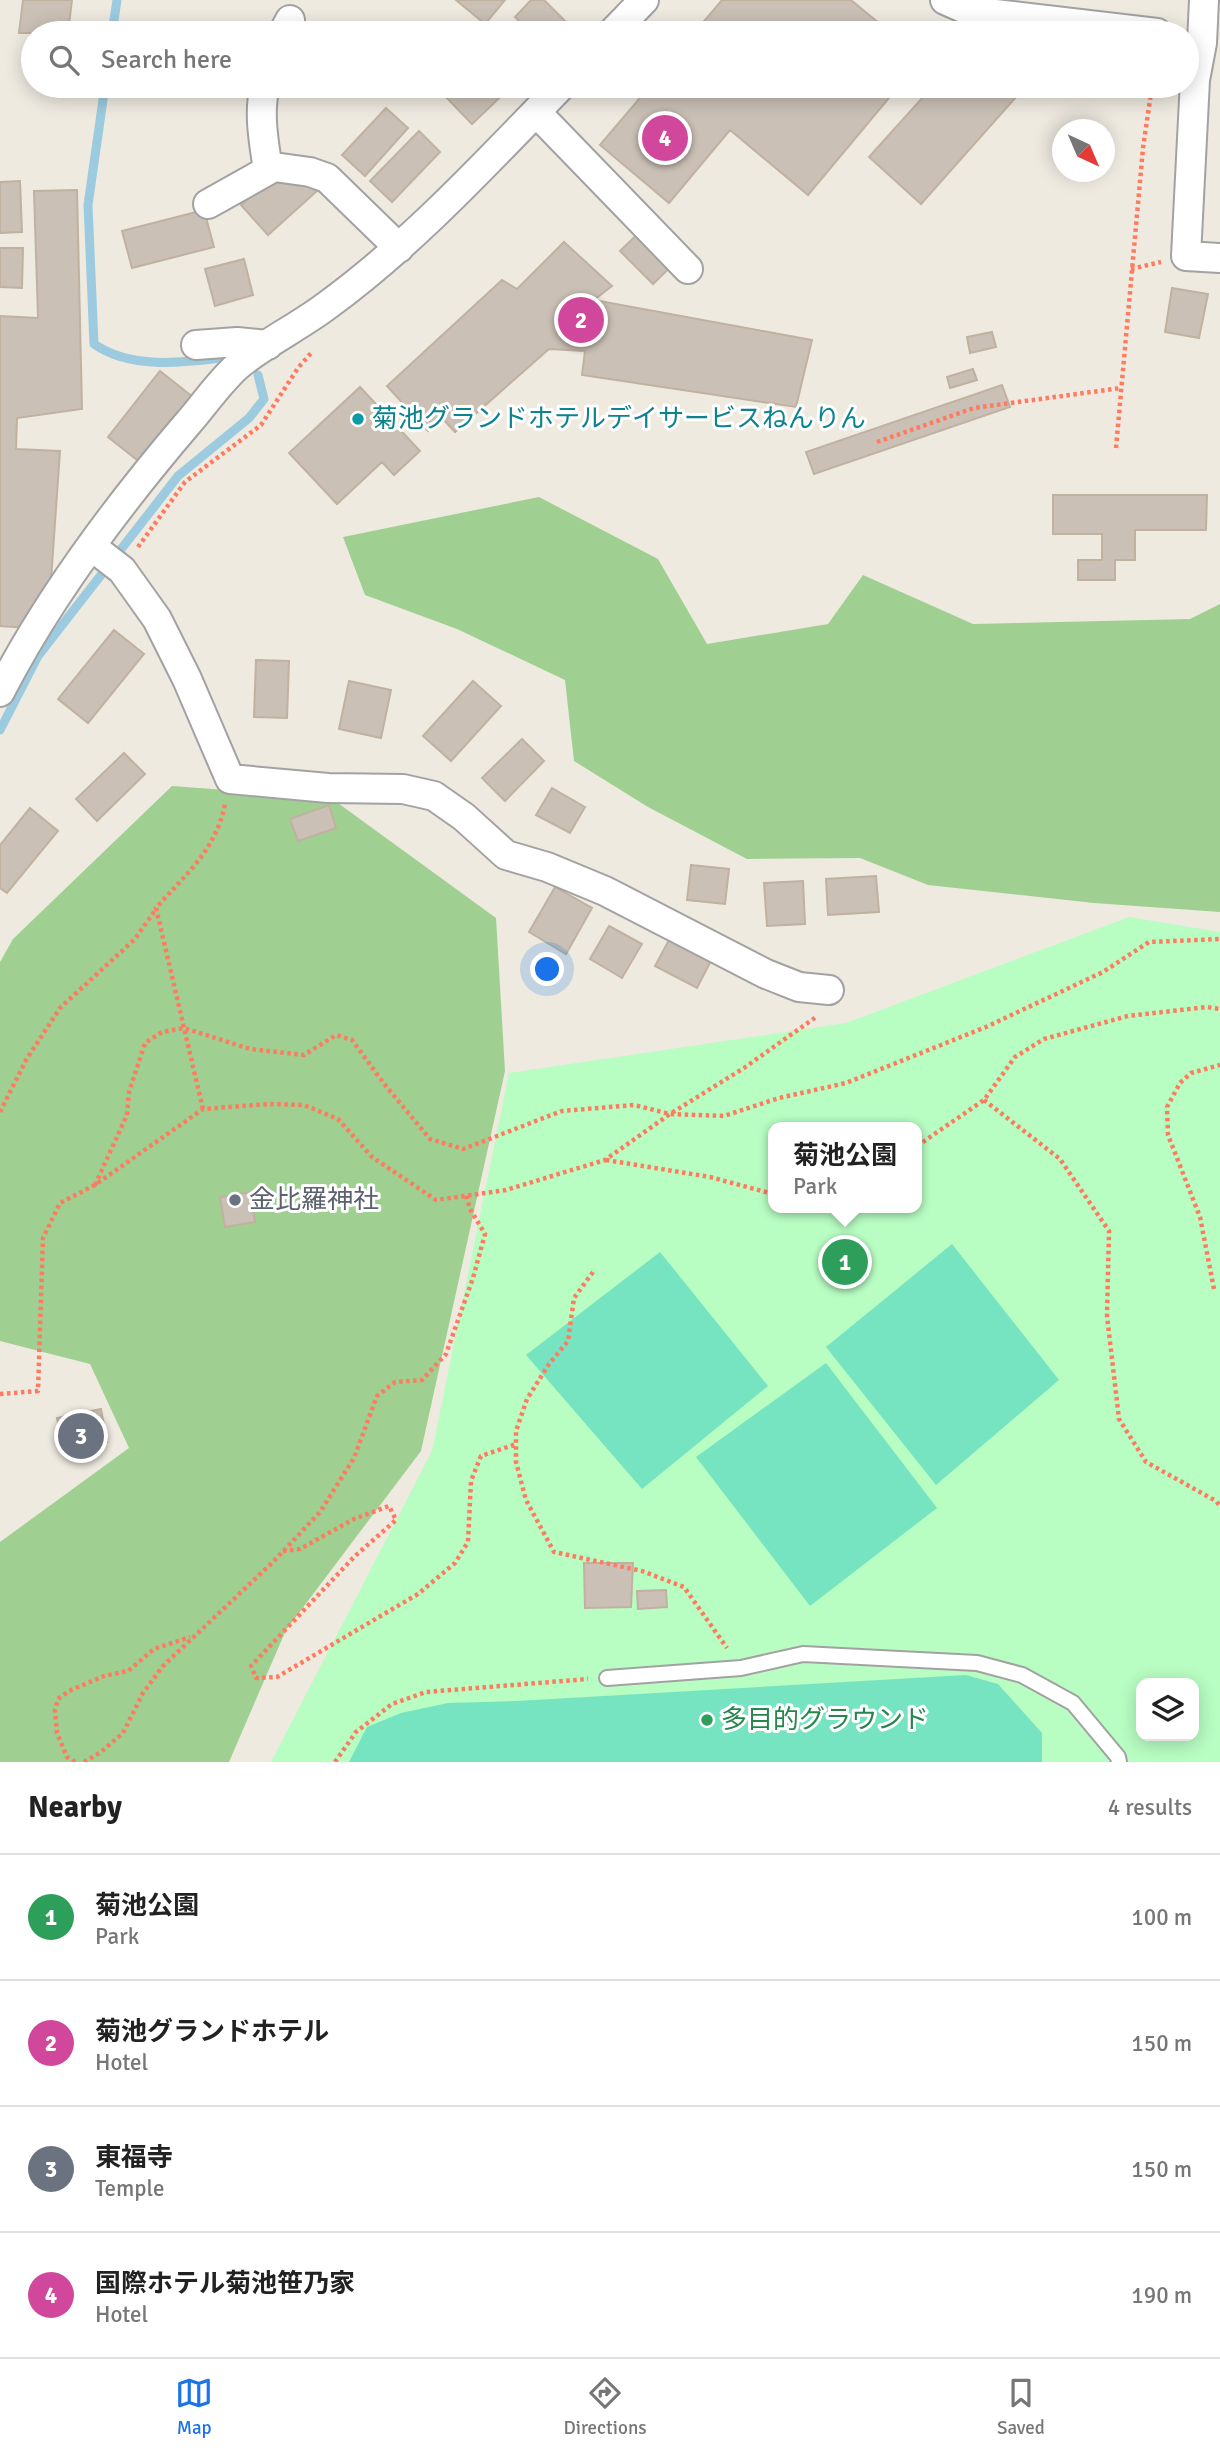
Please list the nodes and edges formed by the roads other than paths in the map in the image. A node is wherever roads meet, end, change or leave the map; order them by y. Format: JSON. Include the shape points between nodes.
{"nodes":[{"id":1,"x":644,"y":0,"type":"edge"},
{"id":2,"x":945,"y":0,"type":"edge"},
{"id":3,"x":1204,"y":0,"type":"edge"},
{"id":4,"x":624,"y":21,"type":"edge"},
{"id":5,"x":1055,"y":21,"type":"edge"},
{"id":6,"x":1203,"y":43,"type":"edge"},
{"id":7,"x":1199,"y":62,"type":"edge"},
{"id":8,"x":262,"y":98,"type":"edge"},
{"id":9,"x":549,"y":98,"type":"edge"},
{"id":10,"x":1194,"y":98,"type":"edge"},
{"id":11,"x":536,"y":112,"type":"junction"},
{"id":12,"x":268,"y":170,"type":"junction"},
{"id":13,"x":208,"y":204,"type":"dead end"},
{"id":14,"x":399,"y":248,"type":"junction"},
{"id":15,"x":1220,"y":258,"type":"edge"},
{"id":16,"x":688,"y":269,"type":"dead end"},
{"id":17,"x":196,"y":345,"type":"dead end"},
{"id":18,"x":268,"y":345,"type":"junction"},
{"id":19,"x":92,"y":546,"type":"junction"},
{"id":20,"x":9,"y":655,"type":"edge"},
{"id":21,"x":0,"y":692,"type":"edge"},
{"id":22,"x":829,"y":990,"type":"road end"},
{"id":23,"x":607,"y":1678,"type":"road end"},
{"id":24,"x":1119,"y":1762,"type":"edge"}],
"edges":[{"from":1,"to":4,"type":"street"},
{"from":2,"to":5,"type":"street","via":[[970,11]]},
{"from":3,"to":6,"type":"street"},
{"from":6,"to":7,"type":"street"},
{"from":8,"to":12,"type":"street"},
{"from":9,"to":11,"type":"street"},
{"from":10,"to":15,"type":"street","via":[[1186,256]]},
{"from":11,"to":14,"type":"street"},
{"from":11,"to":16,"type":"street"},
{"from":12,"to":13,"type":"street"},
{"from":12,"to":14,"type":"street","via":[[274,167],[327,178]]},
{"from":14,"to":18,"type":"street"},
{"from":17,"to":18,"type":"street"},
{"from":18,"to":19,"type":"street","via":[[239,364],[138,482]]},
{"from":19,"to":20,"type":"street"},
{"from":19,"to":22,"type":"street","via":[[122,570],[157,619],[229,779],[403,789],[434,796],[506,855],[605,891],[766,974],[799,987]]},
{"from":20,"to":21,"type":"street"},
{"from":23,"to":24,"type":"lane","via":[[741,1668],[803,1654],[977,1663],[1022,1675],[1073,1703]]}]}
